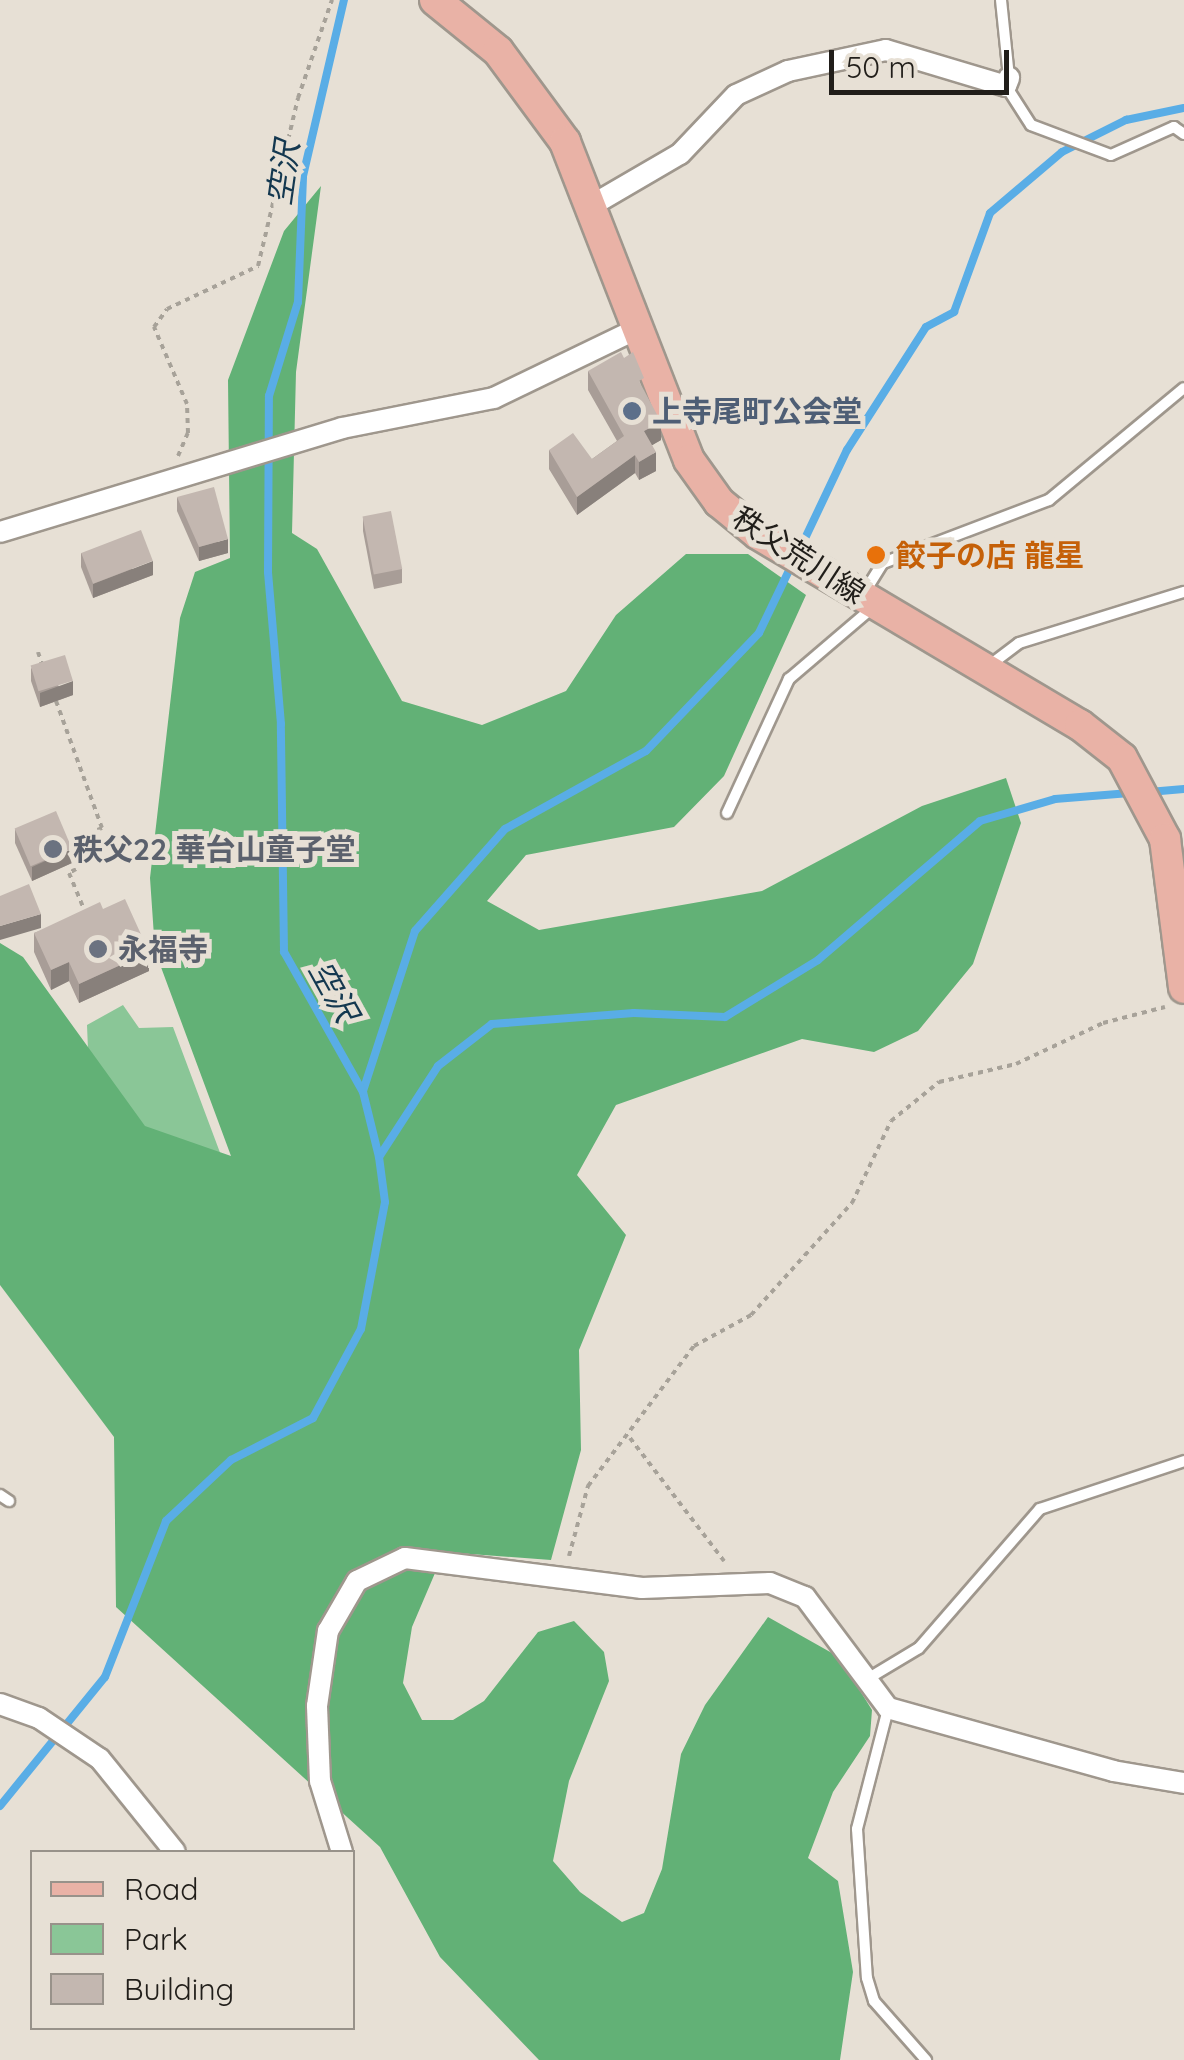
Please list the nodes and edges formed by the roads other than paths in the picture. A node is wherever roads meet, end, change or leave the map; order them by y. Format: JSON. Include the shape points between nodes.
{"nodes":[{"id":1,"x":435,"y":0,"type":"edge"},
{"id":2,"x":1002,"y":0,"type":"edge"},
{"id":3,"x":1007,"y":82,"type":"junction"},
{"id":4,"x":1184,"y":134,"type":"edge"},
{"id":5,"x":594,"y":204,"type":"junction"},
{"id":6,"x":638,"y":329,"type":"junction"},
{"id":7,"x":1184,"y":388,"type":"edge"},
{"id":8,"x":0,"y":532,"type":"edge"},
{"id":9,"x":1184,"y":592,"type":"edge"},
{"id":10,"x":869,"y":600,"type":"junction"},
{"id":11,"x":983,"y":670,"type":"junction"},
{"id":12,"x":726,"y":813,"type":"dead end"},
{"id":13,"x":1176,"y":997,"type":"edge"},
{"id":14,"x":1184,"y":1462,"type":"edge"},
{"id":15,"x":869,"y":1678,"type":"junction"},
{"id":16,"x":0,"y":1704,"type":"edge"},
{"id":17,"x":888,"y":1708,"type":"junction"},
{"id":18,"x":1184,"y":1783,"type":"edge"},
{"id":19,"x":173,"y":1850,"type":"edge"},
{"id":20,"x":341,"y":1850,"type":"edge"},
{"id":21,"x":926,"y":2060,"type":"edge"}],
"edges":[{"from":1,"to":5,"type":"main road","name":"秩父荒川線","via":[[472,24],[532,89]]},
{"from":2,"to":3,"type":"lane"},
{"from":3,"to":4,"type":"lane","via":[[1031,125],[1111,155],[1174,127]]},
{"from":3,"to":5,"type":"street","via":[[886,50],[788,71],[736,96],[680,154]]},
{"from":5,"to":6,"type":"main road","name":"秩父荒川線"},
{"from":6,"to":8,"type":"street","via":[[494,398],[342,428]]},
{"from":6,"to":10,"type":"main road","name":"秩父荒川線","via":[[689,460],[719,502],[758,534]]},
{"from":7,"to":10,"type":"lane","via":[[1049,500],[883,563]]},
{"from":9,"to":11,"type":"lane","via":[[1019,643]]},
{"from":10,"to":11,"type":"main road","name":"秩父荒川線"},
{"from":10,"to":12,"type":"lane","via":[[789,679],[762,726],[749,777]]},
{"from":11,"to":13,"type":"main road","name":"秩父荒川線","via":[[1080,725],[1122,758],[1165,839]]},
{"from":14,"to":15,"type":"lane","via":[[1040,1510],[919,1648]]},
{"from":15,"to":17,"type":"street"},
{"from":15,"to":20,"type":"street","via":[[804,1597],[770,1583],[642,1588],[422,1558],[380,1565],[357,1581],[328,1631],[317,1706],[320,1781]]},
{"from":16,"to":19,"type":"street","via":[[39,1718],[100,1759]]},
{"from":17,"to":18,"type":"street","via":[[1112,1771]]},
{"from":17,"to":21,"type":"lane","via":[[857,1829],[867,1978],[874,2001]]}]}
